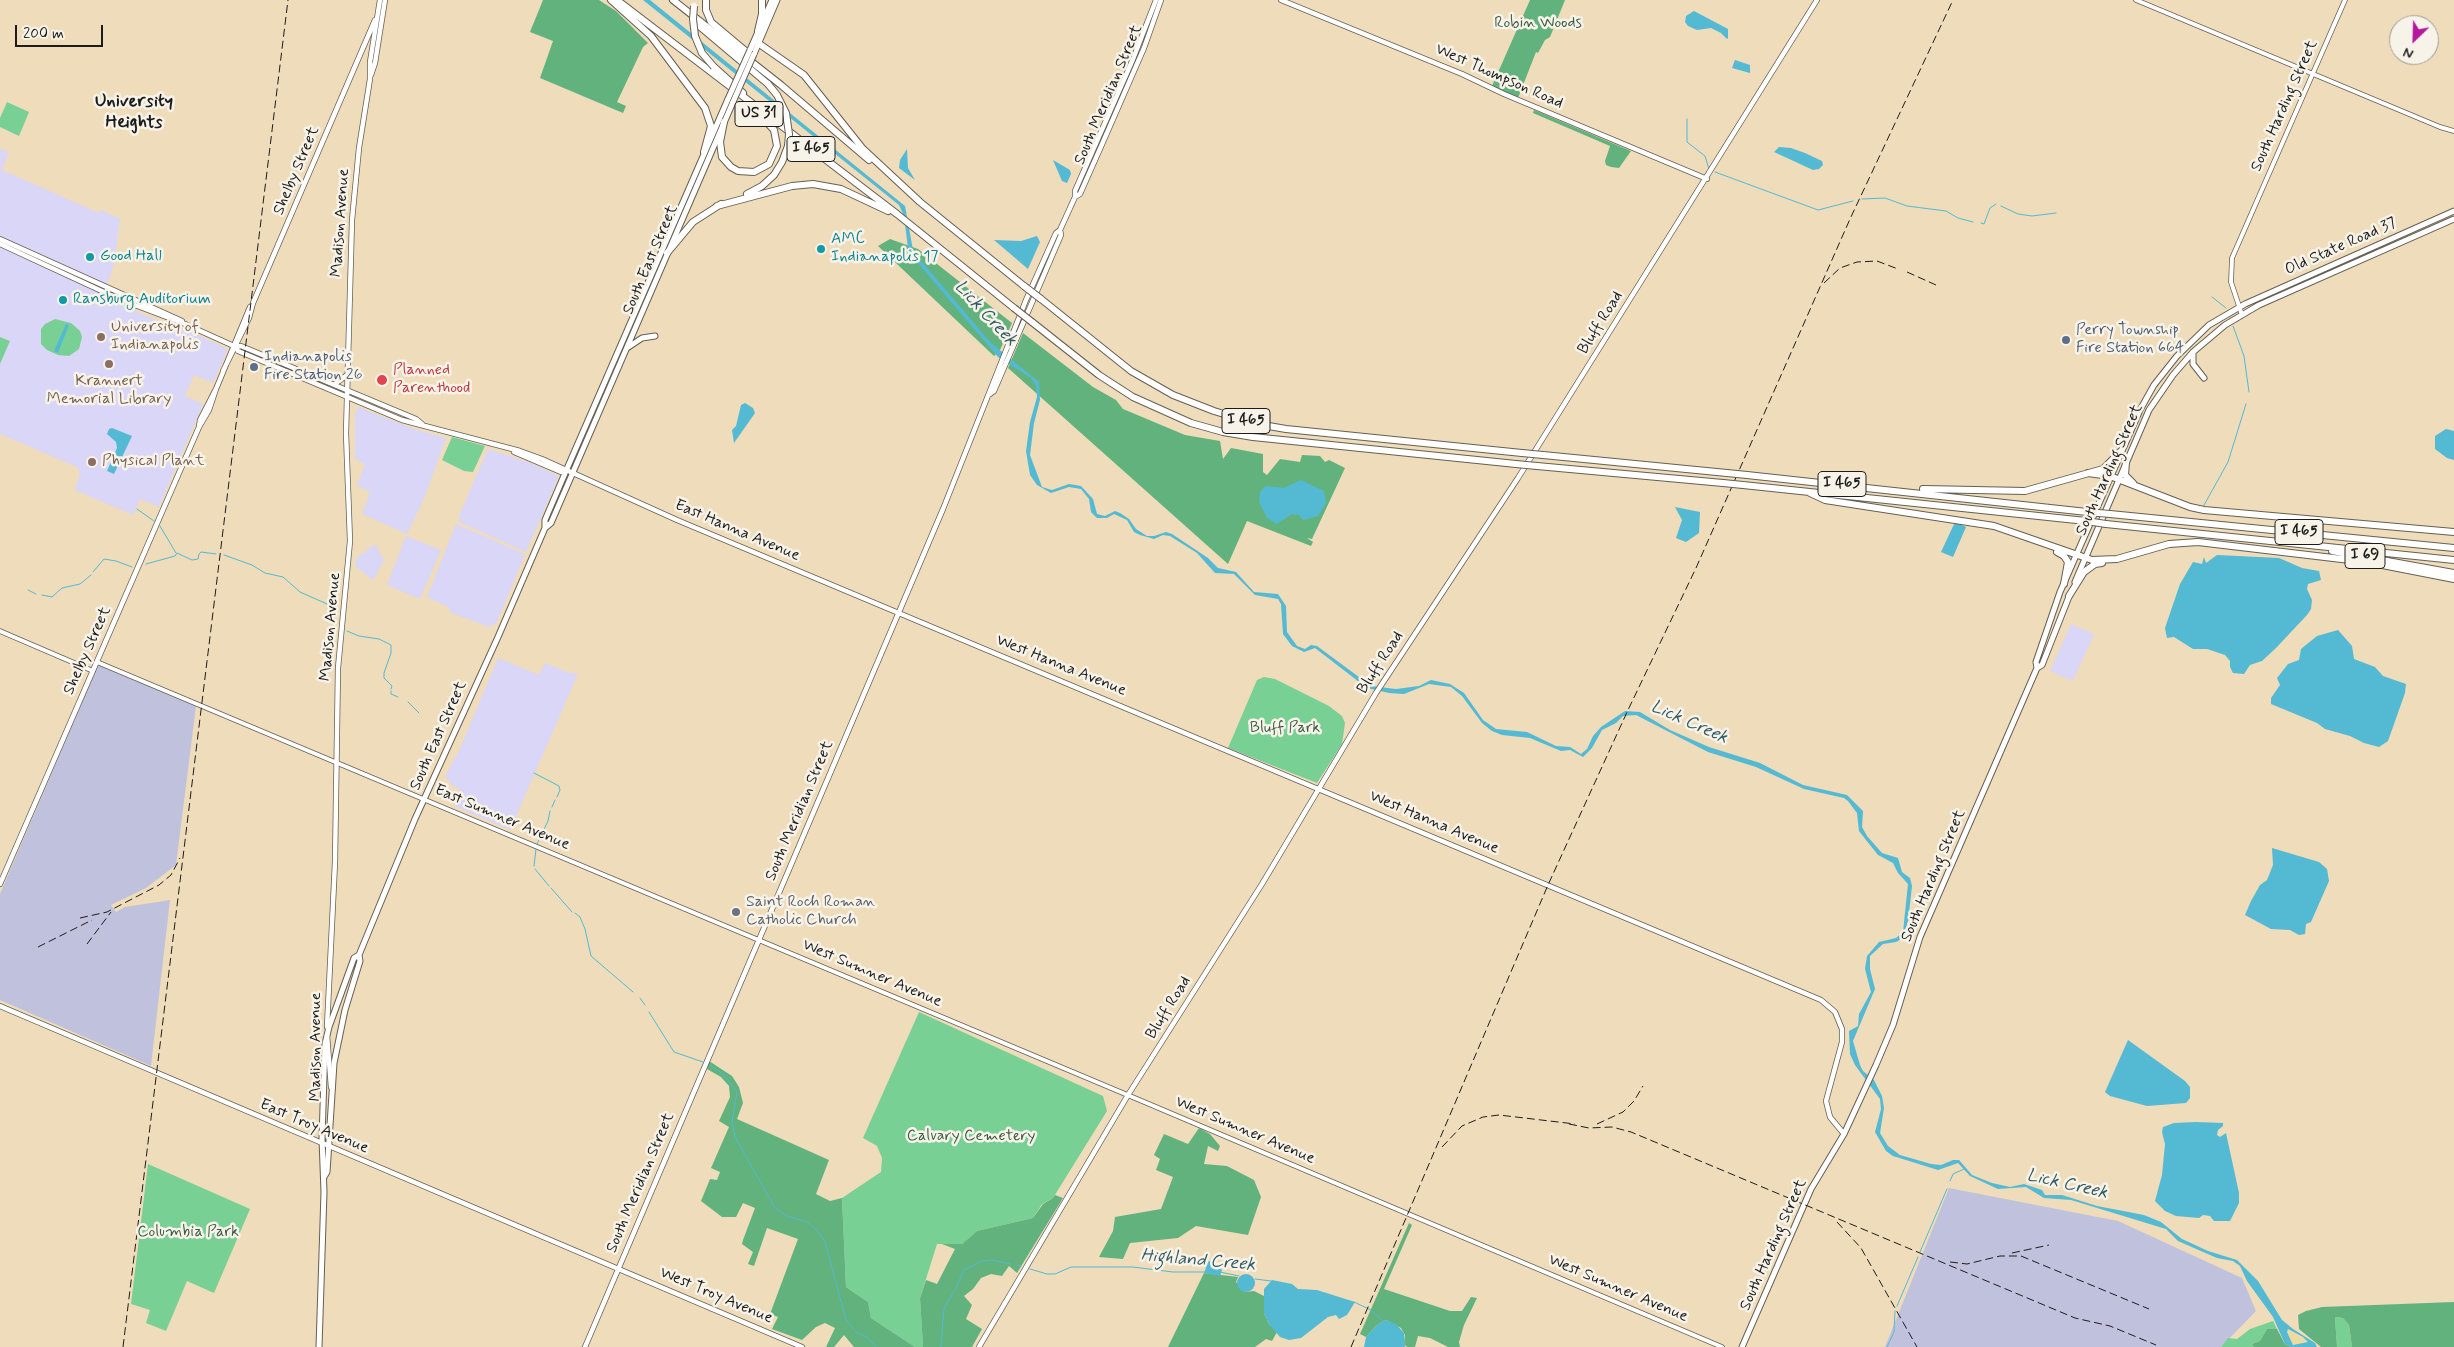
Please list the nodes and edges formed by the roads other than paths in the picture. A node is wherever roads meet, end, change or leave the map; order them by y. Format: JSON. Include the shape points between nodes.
{"nodes":[{"id":1,"x":380,"y":0,"type":"edge"},
{"id":2,"x":385,"y":0,"type":"edge"},
{"id":3,"x":612,"y":0,"type":"edge"},
{"id":4,"x":617,"y":0,"type":"edge"},
{"id":5,"x":671,"y":0,"type":"edge"},
{"id":6,"x":706,"y":0,"type":"edge"},
{"id":7,"x":762,"y":0,"type":"edge"},
{"id":8,"x":772,"y":0,"type":"edge"},
{"id":9,"x":777,"y":0,"type":"edge"},
{"id":10,"x":1156,"y":0,"type":"edge"},
{"id":11,"x":1161,"y":0,"type":"edge"},
{"id":12,"x":1281,"y":0,"type":"edge"},
{"id":13,"x":1817,"y":0,"type":"edge"},
{"id":14,"x":2136,"y":0,"type":"edge"},
{"id":15,"x":2345,"y":0,"type":"edge"},
{"id":16,"x":695,"y":3,"type":"edge"},
{"id":17,"x":380,"y":17,"type":"junction"},
{"id":18,"x":375,"y":31,"type":"junction"},
{"id":19,"x":758,"y":31,"type":"junction"},
{"id":20,"x":758,"y":42,"type":"junction"},
{"id":21,"x":372,"y":48,"type":"junction"},
{"id":22,"x":363,"y":49,"type":"junction"},
{"id":23,"x":752,"y":52,"type":"junction"},
{"id":24,"x":2313,"y":74,"type":"junction"},
{"id":25,"x":370,"y":79,"type":"junction"},
{"id":26,"x":726,"y":84,"type":"junction"},
{"id":27,"x":781,"y":85,"type":"junction"},
{"id":28,"x":731,"y":101,"type":"junction"},
{"id":29,"x":762,"y":112,"type":"junction"},
{"id":30,"x":724,"y":122,"type":"junction"},
{"id":31,"x":2454,"y":131,"type":"edge"},
{"id":32,"x":704,"y":152,"type":"junction"},
{"id":33,"x":1707,"y":179,"type":"junction"},
{"id":34,"x":910,"y":193,"type":"junction"},
{"id":35,"x":1075,"y":197,"type":"junction"},
{"id":36,"x":718,"y":206,"type":"junction"},
{"id":37,"x":2454,"y":211,"type":"edge"},
{"id":38,"x":897,"y":214,"type":"junction"},
{"id":39,"x":2454,"y":218,"type":"edge"},
{"id":40,"x":0,"y":240,"type":"edge"},
{"id":41,"x":0,"y":244,"type":"edge"},
{"id":42,"x":667,"y":253,"type":"junction"},
{"id":43,"x":2238,"y":307,"type":"junction"},
{"id":44,"x":2242,"y":315,"type":"junction"},
{"id":45,"x":185,"y":324,"type":"junction"},
{"id":46,"x":655,"y":336,"type":"dead end"},
{"id":47,"x":235,"y":346,"type":"junction"},
{"id":48,"x":626,"y":348,"type":"junction"},
{"id":49,"x":2193,"y":352,"type":"junction"},
{"id":50,"x":347,"y":375,"type":"junction"},
{"id":51,"x":2204,"y":378,"type":"dead end"},
{"id":52,"x":334,"y":385,"type":"junction"},
{"id":53,"x":347,"y":393,"type":"junction"},
{"id":54,"x":360,"y":402,"type":"junction"},
{"id":55,"x":593,"y":409,"type":"junction"},
{"id":56,"x":347,"y":412,"type":"junction"},
{"id":57,"x":596,"y":418,"type":"junction"},
{"id":58,"x":589,"y":419,"type":"junction"},
{"id":59,"x":422,"y":424,"type":"junction"},
{"id":60,"x":593,"y":425,"type":"junction"},
{"id":61,"x":2121,"y":451,"type":"junction"},
{"id":62,"x":2126,"y":462,"type":"junction"},
{"id":63,"x":566,"y":471,"type":"junction"},
{"id":64,"x":2088,"y":473,"type":"junction"},
{"id":65,"x":572,"y":474,"type":"junction"},
{"id":66,"x":2110,"y":476,"type":"junction"},
{"id":67,"x":2118,"y":479,"type":"junction"},
{"id":68,"x":2136,"y":485,"type":"junction"},
{"id":69,"x":1896,"y":489,"type":"junction"},
{"id":70,"x":1810,"y":493,"type":"junction"},
{"id":71,"x":545,"y":528,"type":"junction"},
{"id":72,"x":2454,"y":532,"type":"edge"},
{"id":73,"x":2030,"y":538,"type":"junction"},
{"id":74,"x":2276,"y":542,"type":"junction"},
{"id":75,"x":2420,"y":544,"type":"junction"},
{"id":76,"x":2454,"y":544,"type":"edge"},
{"id":77,"x":2454,"y":548,"type":"edge"},
{"id":78,"x":2076,"y":556,"type":"junction"},
{"id":79,"x":2085,"y":558,"type":"junction"},
{"id":80,"x":2109,"y":560,"type":"junction"},
{"id":81,"x":2454,"y":560,"type":"edge"},
{"id":82,"x":2454,"y":573,"type":"edge"},
{"id":83,"x":2454,"y":579,"type":"edge"},
{"id":84,"x":2064,"y":584,"type":"junction"},
{"id":85,"x":2069,"y":596,"type":"junction"},
{"id":86,"x":898,"y":612,"type":"junction"},
{"id":87,"x":0,"y":632,"type":"edge"},
{"id":88,"x":97,"y":662,"type":"junction"},
{"id":89,"x":2037,"y":668,"type":"junction"},
{"id":90,"x":93,"y":671,"type":"junction"},
{"id":91,"x":337,"y":762,"type":"junction"},
{"id":92,"x":1318,"y":788,"type":"junction"},
{"id":93,"x":425,"y":798,"type":"junction"},
{"id":94,"x":0,"y":884,"type":"edge"},
{"id":95,"x":758,"y":939,"type":"junction"},
{"id":96,"x":359,"y":955,"type":"junction"},
{"id":97,"x":0,"y":1006,"type":"edge"},
{"id":98,"x":327,"y":1034,"type":"junction"},
{"id":99,"x":325,"y":1044,"type":"joint"},
{"id":100,"x":331,"y":1088,"type":"junction"},
{"id":101,"x":1128,"y":1095,"type":"junction"},
{"id":102,"x":1844,"y":1134,"type":"junction"},
{"id":103,"x":322,"y":1144,"type":"junction"},
{"id":104,"x":328,"y":1147,"type":"junction"},
{"id":105,"x":324,"y":1177,"type":"junction"},
{"id":106,"x":619,"y":1268,"type":"junction"},
{"id":107,"x":319,"y":1347,"type":"edge"},
{"id":108,"x":585,"y":1347,"type":"edge"},
{"id":109,"x":802,"y":1347,"type":"edge"},
{"id":110,"x":979,"y":1347,"type":"edge"},
{"id":111,"x":1722,"y":1347,"type":"edge"},
{"id":112,"x":1742,"y":1347,"type":"edge"}],
"edges":[{"from":1,"to":17,"type":"main road","name":"Madison Avenue"},
{"from":2,"to":17,"type":"main road","name":"Madison Avenue"},
{"from":3,"to":32,"type":"highway","via":[[651,36],[706,108],[710,126]]},
{"from":4,"to":26,"type":"highway","number":"I 465"},
{"from":5,"to":27,"type":"highway","number":"I 465"},
{"from":5,"to":36,"type":"highway","bridge":true,"via":[[768,84],[786,113],[788,146],[780,167],[752,192]]},
{"from":6,"to":27,"type":"highway","via":[[712,24]]},
{"from":7,"to":19,"type":"highway"},
{"from":8,"to":19,"type":"main road","name":"South East Street"},
{"from":9,"to":20,"type":"main road","name":"South East Street","number":"US 31"},
{"from":10,"to":35,"type":"main road","name":"South Meridian Street"},
{"from":11,"to":35,"type":"main road","name":"South Meridian Street","via":[[1101,148],[1080,194]]},
{"from":12,"to":33,"type":"main road","name":"West Thompson Road"},
{"from":13,"to":33,"type":"main road","name":"Bluff Road"},
{"from":14,"to":24,"type":"street"},
{"from":15,"to":24,"type":"street","name":"South Harding Street"},
{"from":16,"to":29,"type":"highway","bridge":true,"via":[[695,36],[702,53]]},
{"from":17,"to":18,"type":"main road","name":"Madison Avenue"},
{"from":17,"to":22,"type":"main road","name":"Shelby Street"},
{"from":17,"to":25,"type":"main road","name":"Madison Avenue"},
{"from":18,"to":21,"type":"main road","name":"Madison Avenue"},
{"from":18,"to":22,"type":"main road","name":"Shelby Street"},
{"from":19,"to":23,"type":"main road","name":"South East Street"},
{"from":20,"to":23,"type":"main road","name":"South East Street","number":"US 31"},
{"from":20,"to":34,"type":"highway","via":[[804,75],[860,145]]},
{"from":21,"to":22,"type":"main road"},
{"from":21,"to":25,"type":"main road","name":"Madison Avenue"},
{"from":22,"to":47,"type":"main road","name":"Shelby Street"},
{"from":23,"to":28,"type":"main road","name":"South East Street","number":"US 31","bridge":true},
{"from":24,"to":31,"type":"street"},
{"from":24,"to":43,"type":"street","name":"South Harding Street","via":[[2232,258],[2230,282]]},
{"from":25,"to":50,"type":"main road","name":"Madison Avenue","via":[[352,220]]},
{"from":26,"to":29,"type":"highway","number":"I 465"},
{"from":26,"to":30,"type":"highway","number":"US 31","via":[[774,130],[777,146],[769,164],[748,173],[731,167],[722,156],[720,147]]},
{"from":27,"to":34,"type":"highway","number":"I 465"},
{"from":28,"to":30,"type":"main road","name":"South East Street","number":"US 31"},
{"from":28,"to":32,"type":"main road","name":"South East Street"},
{"from":29,"to":38,"type":"highway","number":"I 465"},
{"from":30,"to":42,"type":"main road","name":"South East Street"},
{"from":32,"to":55,"type":"main road","name":"South East Street"},
{"from":33,"to":92,"type":"main road","name":"Bluff Road"},
{"from":34,"to":69,"type":"highway","number":"I 465","bridge":true,"via":[[1131,371],[1173,395],[1214,411],[1286,429]]},
{"from":35,"to":86,"type":"main road","name":"South Meridian Street","via":[[1056,233],[989,389],[990,394]]},
{"from":36,"to":38,"type":"highway","via":[[792,186],[813,184],[841,189]]},
{"from":36,"to":42,"type":"highway","via":[[690,224]]},
{"from":37,"to":43,"type":"main road","name":"Old State Road 37"},
{"from":38,"to":70,"type":"highway","number":"I 465","bridge":true,"via":[[1095,372],[1133,398],[1191,423],[1254,437]]},
{"from":39,"to":44,"type":"main road","name":"Old State Road 37"},
{"from":40,"to":45,"type":"main road","name":"East Hanna Avenue","via":[[166,312]]},
{"from":41,"to":45,"type":"main road","name":"East Hanna Avenue","via":[[119,299]]},
{"from":42,"to":48,"type":"main road","name":"South East Street"},
{"from":43,"to":44,"type":"street","name":"South Harding Street"},
{"from":43,"to":61,"type":"main road","name":"South Harding Street","via":[[2209,325],[2170,363],[2145,398]]},
{"from":44,"to":49,"type":"main road","name":"South Harding Street"},
{"from":45,"to":47,"type":"main road","name":"East Hanna Avenue"},
{"from":46,"to":48,"type":"main road","via":[[642,338]]},
{"from":47,"to":52,"type":"main road","name":"East Hanna Avenue"},
{"from":47,"to":53,"type":"main road","name":"East Hanna Avenue","via":[[244,354]]},
{"from":47,"to":88,"type":"main road","name":"Shelby Street"},
{"from":48,"to":57,"type":"main road","name":"South East Street"},
{"from":49,"to":51,"type":"main road","via":[[2193,364]]},
{"from":49,"to":62,"type":"main road","name":"South Harding Street","via":[[2155,400]]},
{"from":50,"to":52,"type":"main road"},
{"from":50,"to":53,"type":"main road","name":"Madison Avenue"},
{"from":52,"to":53,"type":"main road","name":"East Hanna Avenue"},
{"from":53,"to":54,"type":"main road","name":"East Hanna Avenue"},
{"from":53,"to":56,"type":"main road","name":"Madison Avenue"},
{"from":53,"to":59,"type":"main road","name":"East Hanna Avenue"},
{"from":54,"to":56,"type":"main road","via":[[354,403]]},
{"from":54,"to":59,"type":"main road","name":"East Hanna Avenue","via":[[408,422]]},
{"from":55,"to":57,"type":"main road"},
{"from":55,"to":58,"type":"main road","name":"South East Street"},
{"from":56,"to":91,"type":"main road","name":"Madison Avenue","via":[[350,541],[339,660]]},
{"from":57,"to":60,"type":"main road","name":"South East Street"},
{"from":58,"to":60,"type":"main road"},
{"from":58,"to":63,"type":"main road","name":"South East Street"},
{"from":59,"to":63,"type":"main road","name":"East Hanna Avenue","via":[[542,459]]},
{"from":60,"to":65,"type":"main road","name":"South East Street"},
{"from":61,"to":64,"type":"highway","via":[[2108,466]]},
{"from":61,"to":66,"type":"main road","name":"South Harding Street"},
{"from":62,"to":67,"type":"main road","name":"South Harding Street"},
{"from":62,"to":68,"type":"highway","via":[[2125,475]]},
{"from":63,"to":65,"type":"main road","name":"East Hanna Avenue"},
{"from":63,"to":71,"type":"main road","name":"South East Street","via":[[545,520]]},
{"from":64,"to":66,"type":"highway"},
{"from":64,"to":69,"type":"highway","via":[[2024,491]]},
{"from":65,"to":71,"type":"main road","name":"South East Street","via":[[551,523]]},
{"from":65,"to":86,"type":"main road","name":"East Hanna Avenue"},
{"from":66,"to":67,"type":"highway"},
{"from":66,"to":78,"type":"main road","name":"South Harding Street"},
{"from":67,"to":68,"type":"highway"},
{"from":67,"to":79,"type":"main road","name":"South Harding Street"},
{"from":68,"to":72,"type":"highway","via":[[2212,511]]},
{"from":69,"to":75,"type":"highway","number":"I 465","bridge":true,"via":[[2087,512]]},
{"from":70,"to":73,"type":"highway","via":[[1840,503],[1977,522]]},
{"from":70,"to":74,"type":"highway","number":"I 465","bridge":true},
{"from":71,"to":93,"type":"main road","name":"South East Street"},
{"from":73,"to":78,"type":"highway"},
{"from":73,"to":84,"type":"highway","via":[[2064,556],[2068,565]]},
{"from":74,"to":81,"type":"highway","number":"I 465"},
{"from":74,"to":82,"type":"highway","number":"I 69"},
{"from":75,"to":76,"type":"highway"},
{"from":75,"to":77,"type":"highway","number":"I 465"},
{"from":78,"to":79,"type":"highway"},
{"from":78,"to":84,"type":"main road","name":"South Harding Street"},
{"from":79,"to":80,"type":"highway"},
{"from":79,"to":85,"type":"main road","name":"South Harding Street"},
{"from":80,"to":83,"type":"highway","via":[[2162,545],[2198,542],[2360,561]]},
{"from":80,"to":85,"type":"highway","via":[[2087,569]]},
{"from":84,"to":89,"type":"main road","name":"South Harding Street","via":[[2036,662]]},
{"from":85,"to":89,"type":"main road","name":"South Harding Street","via":[[2042,665]]},
{"from":86,"to":92,"type":"main road","name":"West Hanna Avenue"},
{"from":86,"to":95,"type":"main road","name":"South Meridian Street"},
{"from":87,"to":90,"type":"street"},
{"from":88,"to":90,"type":"main road","name":"Shelby Street"},
{"from":88,"to":91,"type":"street","name":"East Sumner Avenue"},
{"from":89,"to":102,"type":"main road","name":"South Harding Street","via":[[1917,945],[1893,1025]]},
{"from":90,"to":94,"type":"main road","name":"Shelby Street"},
{"from":91,"to":93,"type":"street","name":"East Sumner Avenue"},
{"from":91,"to":98,"type":"main road","name":"Madison Avenue"},
{"from":92,"to":101,"type":"main road","name":"Bluff Road","via":[[1262,884]]},
{"from":92,"to":102,"type":"main road","name":"West Hanna Avenue","via":[[1826,1003],[1838,1017],[1843,1034],[1827,1093],[1827,1106],[1831,1120]]},
{"from":93,"to":95,"type":"street","name":"East Sumner Avenue"},
{"from":93,"to":96,"type":"main road","name":"South East Street"},
{"from":95,"to":101,"type":"street","name":"West Sumner Avenue"},
{"from":95,"to":106,"type":"main road","name":"South Meridian Street"},
{"from":96,"to":98,"type":"main road","name":"South East Street","via":[[354,958]]},
{"from":96,"to":100,"type":"main road","name":"South East Street","via":[[340,1029]]},
{"from":97,"to":103,"type":"main road","name":"East Troy Avenue"},
{"from":98,"to":99,"type":"main road","name":"South East Street"},
{"from":98,"to":100,"type":"main road","name":"Madison Avenue"},
{"from":99,"to":103,"type":"main road","name":"Madison Avenue"},
{"from":100,"to":104,"type":"main road","name":"Madison Avenue"},
{"from":101,"to":110,"type":"main road","name":"Bluff Road"},
{"from":101,"to":111,"type":"street","name":"West Sumner Avenue"},
{"from":102,"to":112,"type":"main road","name":"South Harding Street","via":[[1811,1189]]},
{"from":103,"to":104,"type":"main road","name":"East Troy Avenue"},
{"from":103,"to":105,"type":"main road","name":"Madison Avenue","via":[[321,1172]]},
{"from":104,"to":105,"type":"main road","name":"Madison Avenue","via":[[328,1172]]},
{"from":104,"to":106,"type":"main road","name":"East Troy Avenue"},
{"from":105,"to":107,"type":"main road","name":"Madison Avenue"},
{"from":106,"to":108,"type":"main road","name":"South Meridian Street"},
{"from":106,"to":109,"type":"main road","name":"West Troy Avenue"}]}
